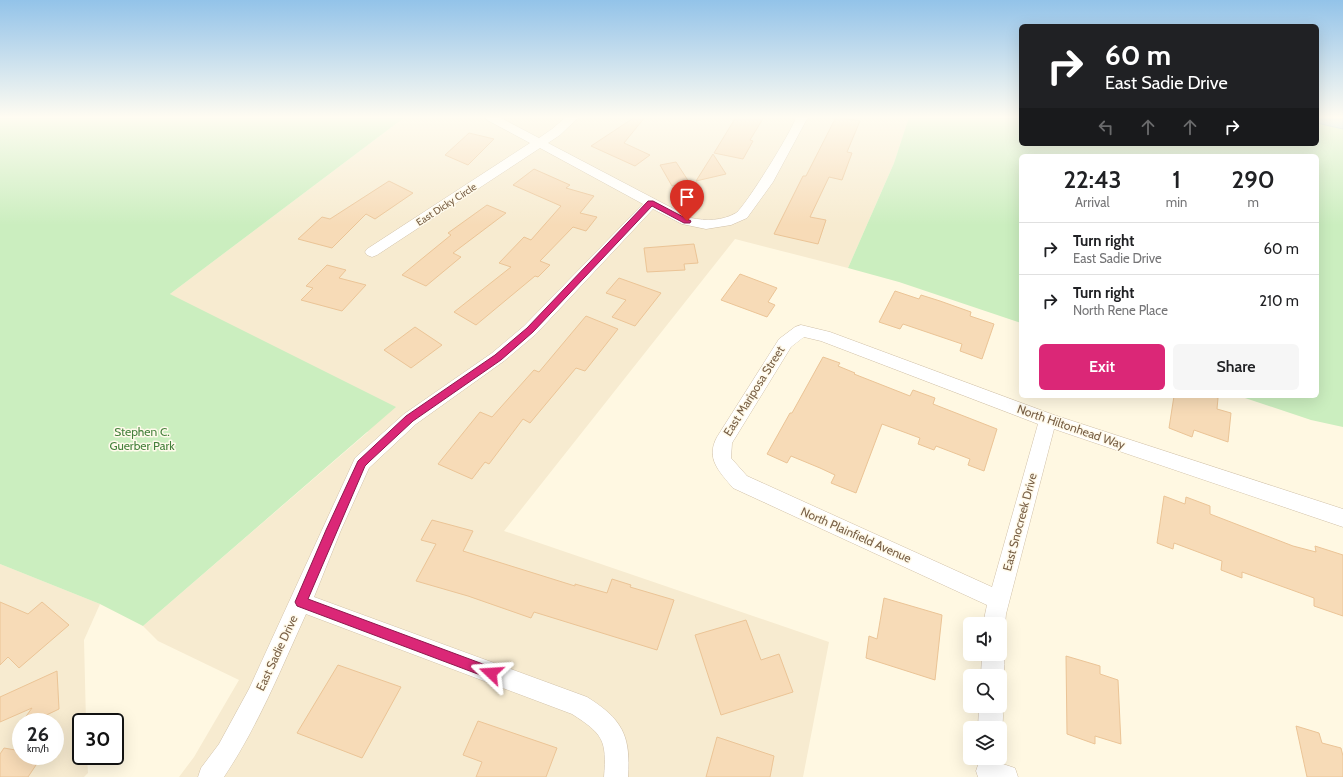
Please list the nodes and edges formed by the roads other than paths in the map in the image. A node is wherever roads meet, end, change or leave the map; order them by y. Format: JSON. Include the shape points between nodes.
{"nodes":[{"id":1,"x":523,"y":153,"type":"edge"},
{"id":2,"x":560,"y":153,"type":"edge"},
{"id":3,"x":782,"y":153,"type":"edge"},
{"id":4,"x":651,"y":203,"type":"junction"},
{"id":5,"x":372,"y":252,"type":"dead end"},
{"id":6,"x":801,"y":331,"type":"joint"},
{"id":7,"x":1048,"y":420,"type":"junction"},
{"id":8,"x":722,"y":460,"type":"joint"},
{"id":9,"x":1343,"y":518,"type":"edge"},
{"id":10,"x":999,"y":600,"type":"junction"},
{"id":11,"x":301,"y":602,"type":"junction"},
{"id":12,"x":995,"y":617,"type":"edge"},
{"id":13,"x":210,"y":777,"type":"edge"},
{"id":14,"x":616,"y":777,"type":"edge"}],
"edges":[{"from":1,"to":5,"type":"street","name":"East Dicky Circle"},
{"from":2,"to":4,"type":"street"},
{"from":3,"to":4,"type":"street","via":[[766,182],[742,215],[726,222],[706,224],[687,221]]},
{"from":4,"to":11,"type":"street","name":"East Sadie Drive","via":[[530,330],[498,357],[410,419],[362,464]]},
{"from":6,"to":7,"type":"street","name":"North Hiltonhead Way","via":[[824,336]]},
{"from":6,"to":8,"type":"street","name":"East Mariposa Street","via":[[785,343],[722,442]]},
{"from":7,"to":9,"type":"street","name":"North Hiltonhead Way"},
{"from":7,"to":10,"type":"street","name":"East Snocreek Drive"},
{"from":8,"to":10,"type":"street","name":"North Plainfield Avenue","via":[[740,482]]},
{"from":10,"to":12,"type":"street","name":"East Snocreek Drive"},
{"from":11,"to":13,"type":"street","name":"East Sadie Drive","via":[[257,698]]},
{"from":11,"to":14,"type":"street","via":[[579,706],[596,716],[613,733],[618,755]]}]}
